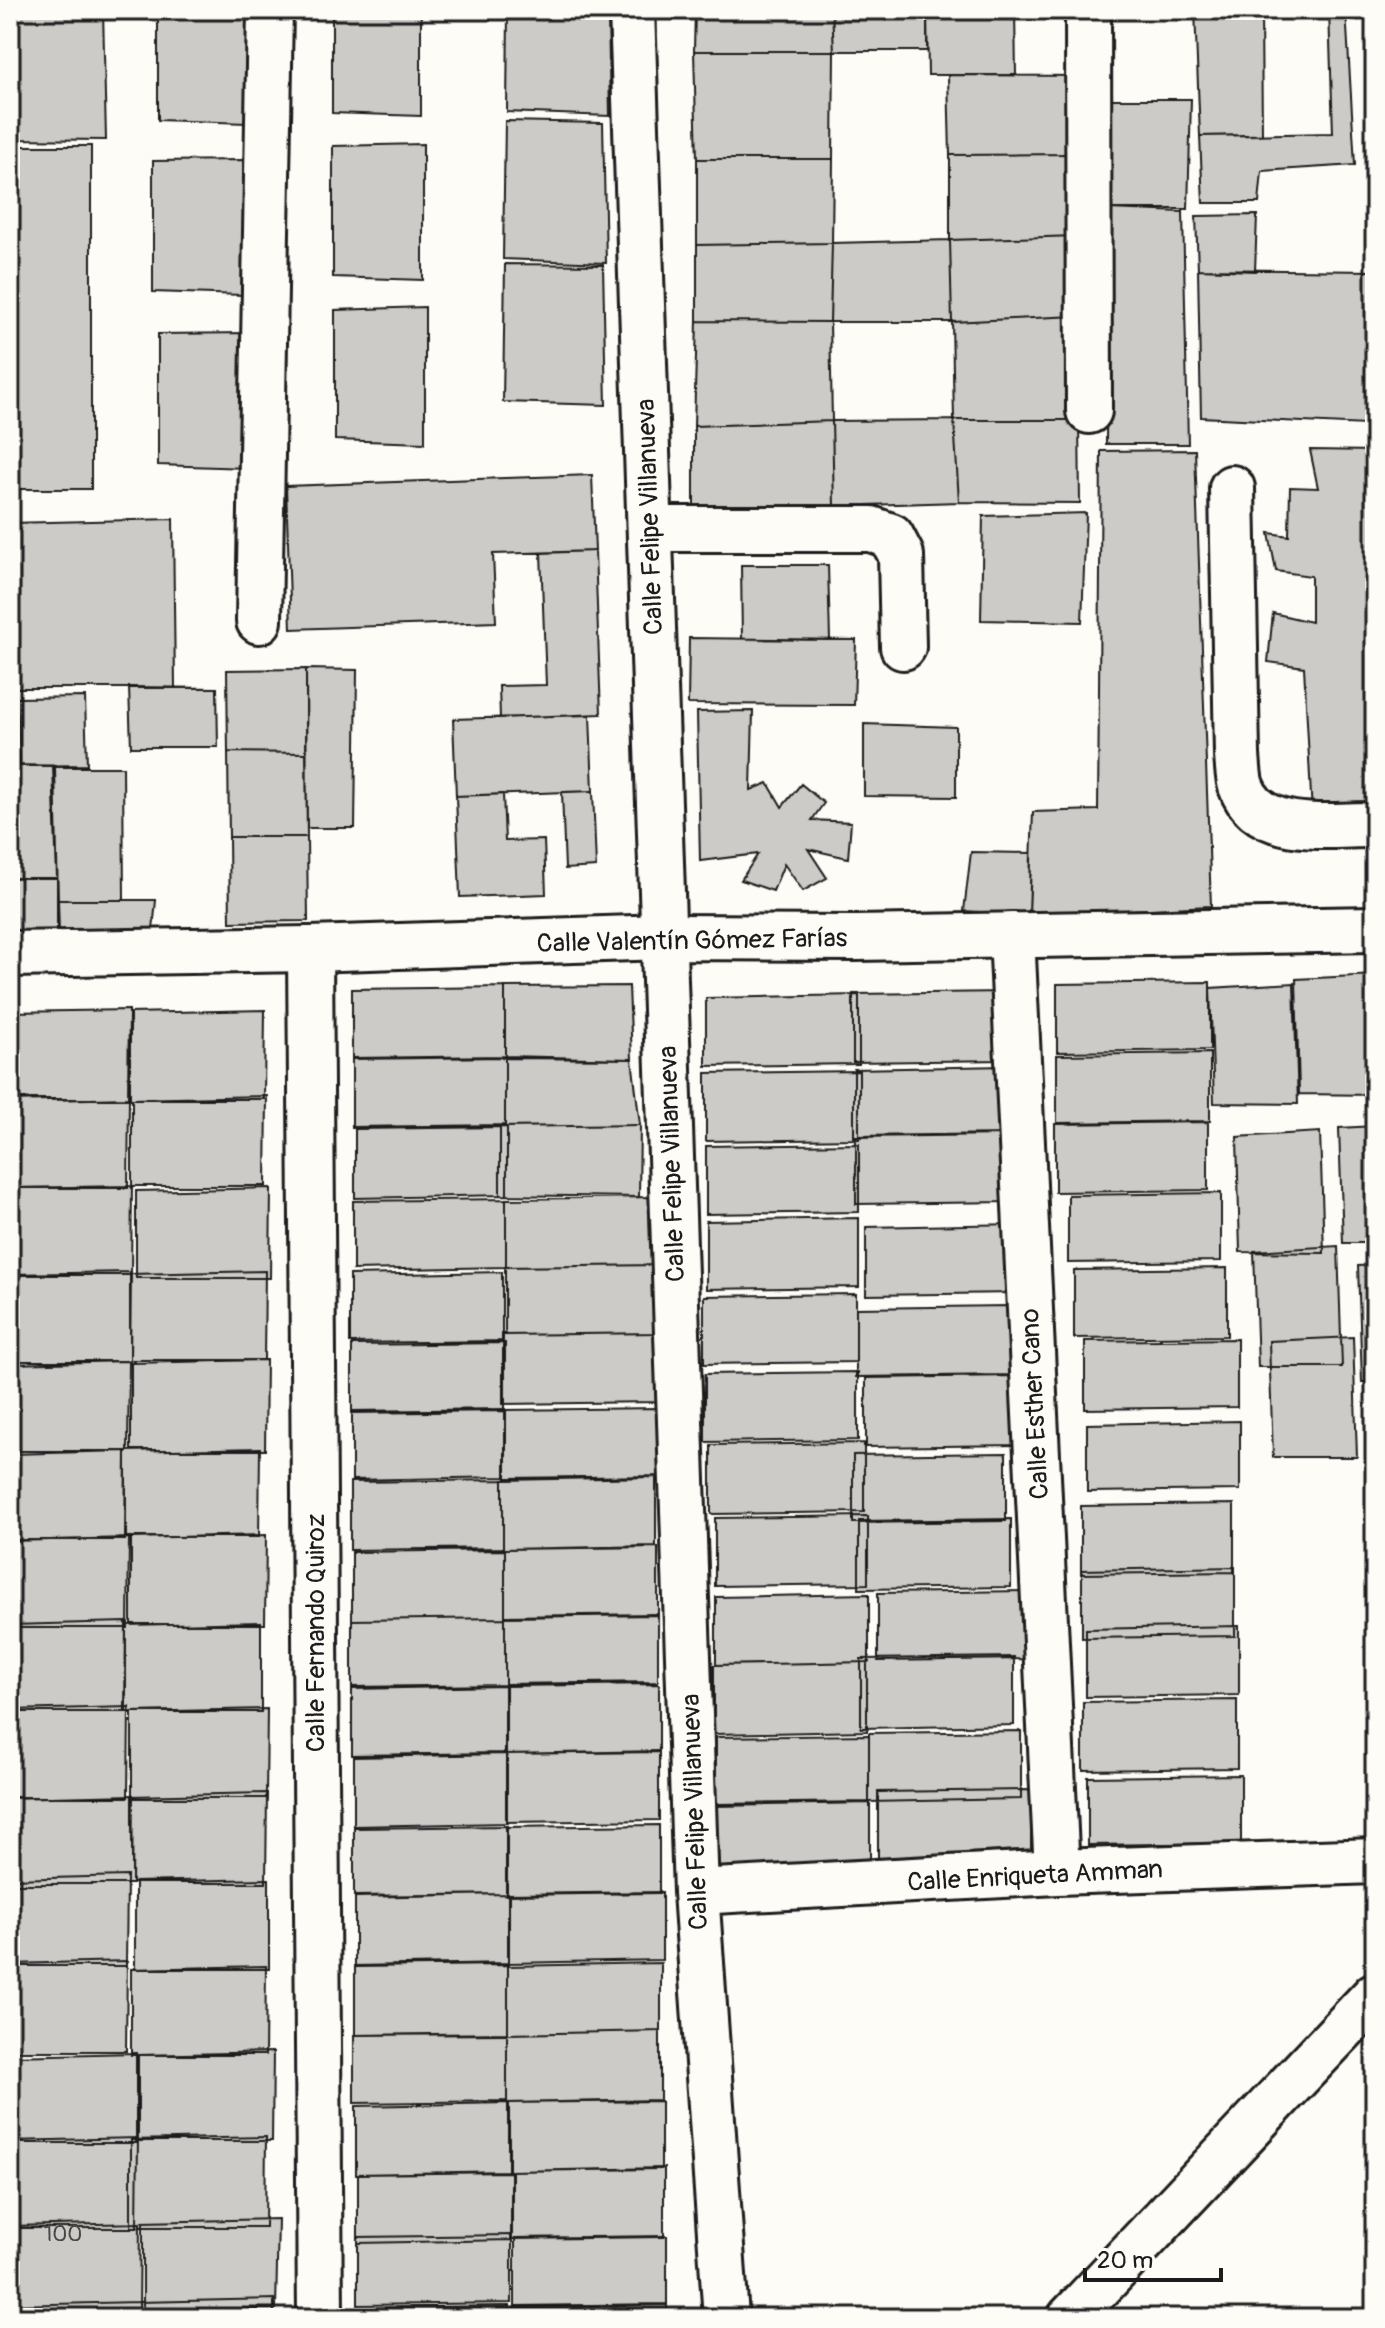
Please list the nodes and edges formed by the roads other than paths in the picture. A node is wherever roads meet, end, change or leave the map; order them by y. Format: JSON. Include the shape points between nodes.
{"nodes":[{"id":1,"x":270,"y":10,"type":"edge"},
{"id":2,"x":632,"y":10,"type":"edge"},
{"id":3,"x":1088,"y":10,"type":"edge"},
{"id":4,"x":1089,"y":411,"type":"dead end"},
{"id":5,"x":1232,"y":488,"type":"dead end"},
{"id":6,"x":650,"y":529,"type":"junction"},
{"id":7,"x":259,"y":621,"type":"dead end"},
{"id":8,"x":903,"y":647,"type":"dead end"},
{"id":9,"x":1375,"y":825,"type":"edge"},
{"id":10,"x":1375,"y":929,"type":"edge"},
{"id":11,"x":1012,"y":935,"type":"junction"},
{"id":12,"x":664,"y":937,"type":"junction"},
{"id":13,"x":310,"y":949,"type":"junction"},
{"id":14,"x":10,"y":954,"type":"edge"},
{"id":15,"x":1375,"y":1861,"type":"edge"},
{"id":16,"x":1057,"y":1872,"type":"junction"},
{"id":17,"x":696,"y":1892,"type":"junction"},
{"id":18,"x":1375,"y":1995,"type":"edge"},
{"id":19,"x":320,"y":2318,"type":"edge"},
{"id":20,"x":726,"y":2318,"type":"edge"},
{"id":21,"x":1070,"y":2318,"type":"edge"}],
"edges":[{"from":1,"to":7,"type":"street"},
{"from":2,"to":6,"type":"street","name":"Calle Felipe Villanueva"},
{"from":3,"to":4,"type":"street"},
{"from":5,"to":9,"type":"street","via":[[1241,785],[1257,811],[1273,819]]},
{"from":6,"to":8,"type":"street","via":[[871,529],[891,536],[901,555]]},
{"from":6,"to":12,"type":"street","name":"Calle Felipe Villanueva"},
{"from":10,"to":11,"type":"street","name":"Calle Valentín Gómez Farías"},
{"from":11,"to":12,"type":"street","name":"Calle Valentín Gómez Farías"},
{"from":11,"to":16,"type":"street","name":"Calle Esther Cano"},
{"from":12,"to":13,"type":"street","name":"Calle Valentín Gómez Farías"},
{"from":12,"to":17,"type":"street","name":"Calle Felipe Villanueva"},
{"from":13,"to":14,"type":"street","name":"Calle Valentín Gómez Farías"},
{"from":13,"to":19,"type":"street","name":"Calle Fernando Quiroz"},
{"from":15,"to":16,"type":"street","name":"Calle Enriqueta Amman"},
{"from":16,"to":17,"type":"street","name":"Calle Enriqueta Amman"},
{"from":17,"to":20,"type":"street","name":"Calle Felipe Villanueva"},
{"from":18,"to":21,"type":"street"}]}
